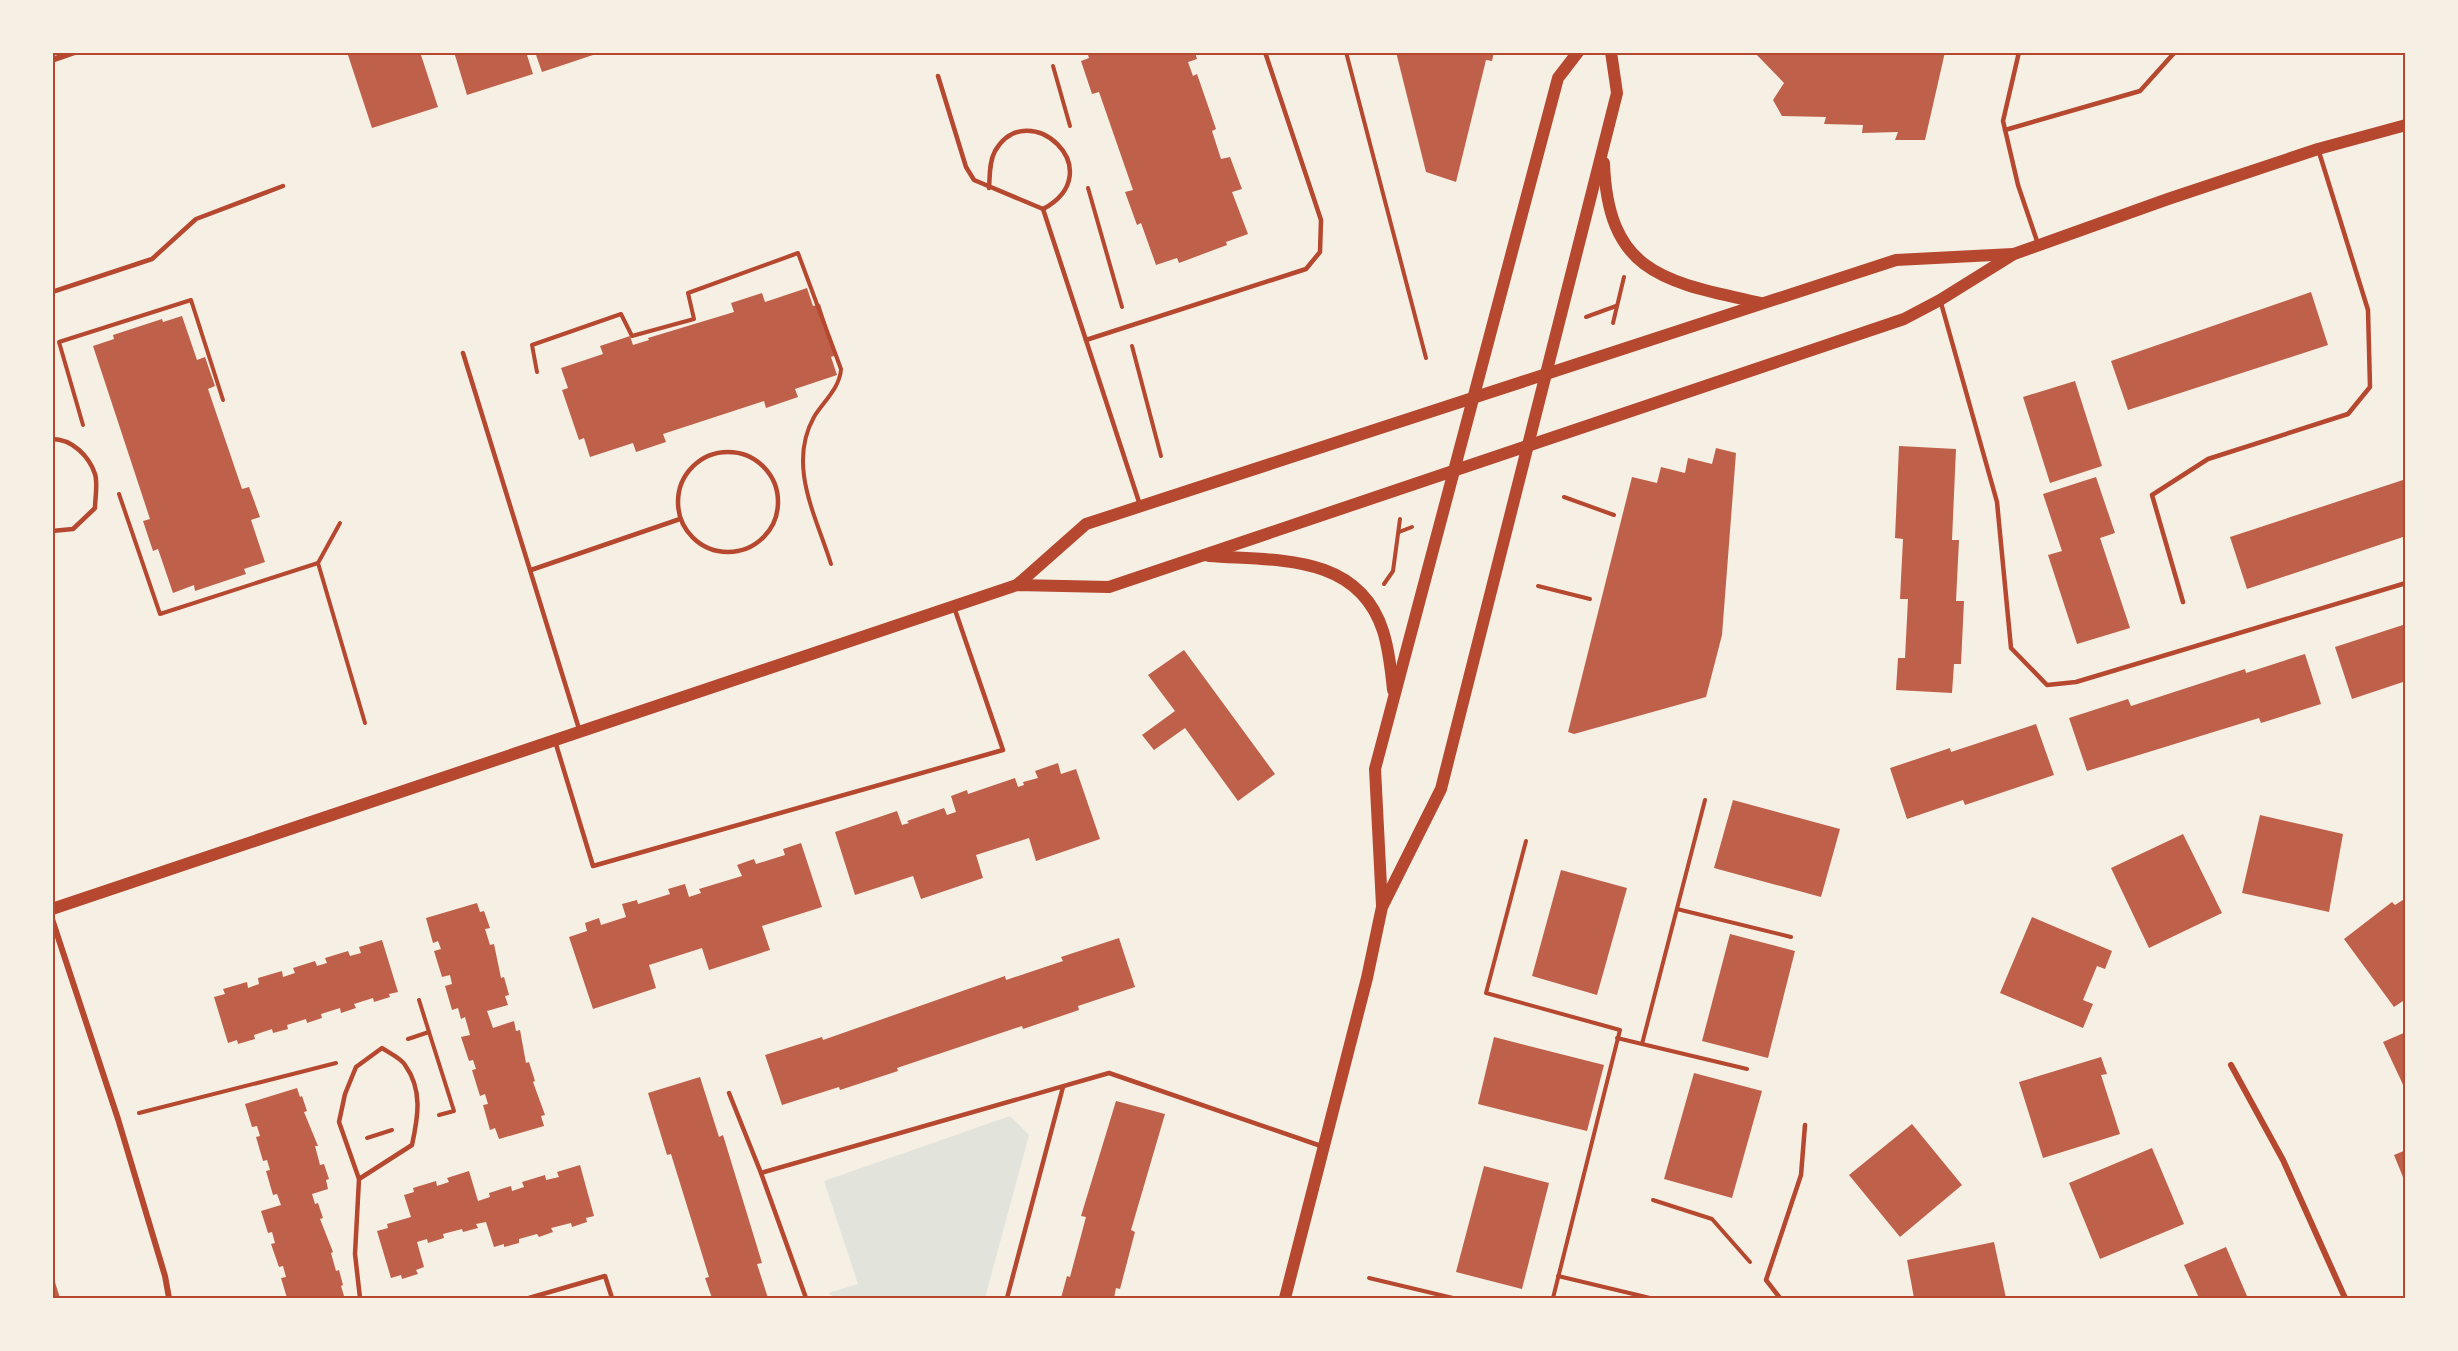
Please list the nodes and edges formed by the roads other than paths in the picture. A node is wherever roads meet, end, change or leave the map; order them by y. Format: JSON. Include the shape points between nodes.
{"nodes":[{"id":1,"x":75,"y":52,"type":"edge"},
{"id":2,"x":1264,"y":52,"type":"edge"},
{"id":3,"x":1578,"y":52,"type":"edge"},
{"id":4,"x":1611,"y":52,"type":"edge"},
{"id":5,"x":2019,"y":52,"type":"edge"},
{"id":6,"x":2175,"y":52,"type":"edge"},
{"id":7,"x":52,"y":60,"type":"edge"},
{"id":8,"x":938,"y":76,"type":"dead end"},
{"id":9,"x":2406,"y":125,"type":"edge"},
{"id":10,"x":2004,"y":130,"type":"junction"},
{"id":11,"x":2318,"y":149,"type":"junction"},
{"id":12,"x":1603,"y":150,"type":"junction"},
{"id":13,"x":283,"y":186,"type":"dead end"},
{"id":14,"x":989,"y":188,"type":"junction"},
{"id":15,"x":1043,"y":209,"type":"junction"},
{"id":16,"x":2038,"y":245,"type":"junction"},
{"id":17,"x":2014,"y":254,"type":"junction"},
{"id":18,"x":52,"y":292,"type":"edge"},
{"id":19,"x":1940,"y":300,"type":"junction"},
{"id":20,"x":1762,"y":303,"type":"junction"},
{"id":21,"x":1086,"y":340,"type":"junction"},
{"id":22,"x":463,"y":353,"type":"dead end"},
{"id":23,"x":1546,"y":374,"type":"junction"},
{"id":24,"x":1473,"y":398,"type":"junction"},
{"id":25,"x":52,"y":440,"type":"edge"},
{"id":26,"x":1528,"y":446,"type":"junction"},
{"id":27,"x":1454,"y":471,"type":"junction"},
{"id":28,"x":1140,"y":506,"type":"junction"},
{"id":29,"x":680,"y":519,"type":"junction"},
{"id":30,"x":52,"y":531,"type":"edge"},
{"id":31,"x":1202,"y":556,"type":"junction"},
{"id":32,"x":531,"y":570,"type":"junction"},
{"id":33,"x":2406,"y":583,"type":"edge"},
{"id":34,"x":1017,"y":585,"type":"junction"},
{"id":35,"x":2183,"y":602,"type":"dead end"},
{"id":36,"x":954,"y":607,"type":"junction"},
{"id":37,"x":1394,"y":698,"type":"junction"},
{"id":38,"x":580,"y":732,"type":"junction"},
{"id":39,"x":555,"y":740,"type":"junction"},
{"id":40,"x":1382,"y":907,"type":"junction"},
{"id":41,"x":52,"y":909,"type":"edge"},
{"id":42,"x":52,"y":919,"type":"edge"},
{"id":43,"x":2231,"y":1065,"type":"dead end"},
{"id":44,"x":1064,"y":1086,"type":"junction"},
{"id":45,"x":729,"y":1092,"type":"dead end"},
{"id":46,"x":1805,"y":1125,"type":"dead end"},
{"id":47,"x":1324,"y":1147,"type":"junction"},
{"id":48,"x":761,"y":1173,"type":"junction"},
{"id":49,"x":359,"y":1179,"type":"junction"},
{"id":50,"x":169,"y":1299,"type":"edge"},
{"id":51,"x":360,"y":1299,"type":"edge"},
{"id":52,"x":529,"y":1299,"type":"edge"},
{"id":53,"x":612,"y":1299,"type":"edge"},
{"id":54,"x":806,"y":1299,"type":"edge"},
{"id":55,"x":1007,"y":1299,"type":"edge"},
{"id":56,"x":1285,"y":1299,"type":"edge"},
{"id":57,"x":1780,"y":1299,"type":"edge"},
{"id":58,"x":2345,"y":1299,"type":"edge"}],
"edges":[{"from":1,"to":7,"type":"street"},
{"from":2,"to":21,"type":"lane","via":[[1321,220],[1320,252],[1306,269]]},
{"from":3,"to":24,"type":"main road","via":[[1558,78]]},
{"from":4,"to":12,"type":"main road","via":[[1617,93]]},
{"from":5,"to":10,"type":"lane"},
{"from":6,"to":10,"type":"lane","via":[[2140,91]]},
{"from":8,"to":14,"type":"lane","via":[[966,167],[974,180]]},
{"from":9,"to":11,"type":"main road"},
{"from":10,"to":16,"type":"lane"},
{"from":11,"to":16,"type":"main road"},
{"from":11,"to":35,"type":"lane","via":[[2368,310],[2370,387],[2348,414],[2208,459],[2152,495]]},
{"from":12,"to":20,"type":"main road","via":[[1611,211],[1632,255],[1680,284]]},
{"from":12,"to":23,"type":"main road"},
{"from":13,"to":18,"type":"lane","via":[[196,219],[152,259]]},
{"from":14,"to":15,"type":"lane"},
{"from":14,"to":15,"type":"lane","via":[[995,152],[1004,141],[1027,131],[1040,132],[1061,146],[1070,169],[1063,194]]},
{"from":15,"to":21,"type":"lane"},
{"from":16,"to":17,"type":"main road"},
{"from":17,"to":19,"type":"main road"},
{"from":17,"to":20,"type":"main road","via":[[1896,260]]},
{"from":19,"to":26,"type":"main road","via":[[1904,319]]},
{"from":19,"to":33,"type":"lane","via":[[1997,502],[2011,648],[2047,685],[2076,681]]},
{"from":20,"to":23,"type":"main road"},
{"from":21,"to":28,"type":"lane"},
{"from":22,"to":32,"type":"lane"},
{"from":23,"to":24,"type":"main road"},
{"from":23,"to":26,"type":"main road"},
{"from":24,"to":27,"type":"main road"},
{"from":24,"to":28,"type":"main road"},
{"from":25,"to":30,"type":"lane","via":[[64,439],[83,453],[95,475],[96,508],[73,529]]},
{"from":26,"to":27,"type":"main road"},
{"from":26,"to":40,"type":"main road","via":[[1441,789]]},
{"from":27,"to":31,"type":"main road"},
{"from":27,"to":37,"type":"main road"},
{"from":28,"to":34,"type":"main road","via":[[1086,524]]},
{"from":29,"to":29,"type":"lane","via":[[701,544],[717,552],[750,547],[765,537],[774,522],[778,506],[776,488],[759,463],[745,455],[714,454],[700,461],[681,486]]},
{"from":29,"to":32,"type":"lane"},
{"from":31,"to":34,"type":"main road","via":[[1109,587]]},
{"from":31,"to":37,"type":"main road","via":[[1310,564],[1355,586],[1370,603],[1382,629]]},
{"from":32,"to":38,"type":"lane"},
{"from":34,"to":36,"type":"main road"},
{"from":36,"to":38,"type":"main road"},
{"from":36,"to":39,"type":"lane","via":[[1003,750],[593,866]]},
{"from":37,"to":40,"type":"main road","via":[[1375,769]]},
{"from":38,"to":39,"type":"main road"},
{"from":39,"to":41,"type":"main road"},
{"from":40,"to":47,"type":"main road"},
{"from":42,"to":50,"type":"street","via":[[118,1119]]},
{"from":43,"to":58,"type":"street","via":[[2283,1160]]},
{"from":44,"to":47,"type":"lane","via":[[1109,1073]]},
{"from":44,"to":48,"type":"lane"},
{"from":44,"to":55,"type":"lane"},
{"from":45,"to":48,"type":"lane"},
{"from":46,"to":57,"type":"lane","via":[[1801,1175],[1766,1280]]},
{"from":47,"to":56,"type":"main road"},
{"from":48,"to":54,"type":"lane"},
{"from":49,"to":49,"type":"lane","via":[[412,1144],[417,1122],[418,1092],[405,1063],[382,1048],[356,1067],[339,1122]]},
{"from":49,"to":51,"type":"lane","via":[[355,1254]]},
{"from":52,"to":53,"type":"lane","via":[[605,1276]]}]}
